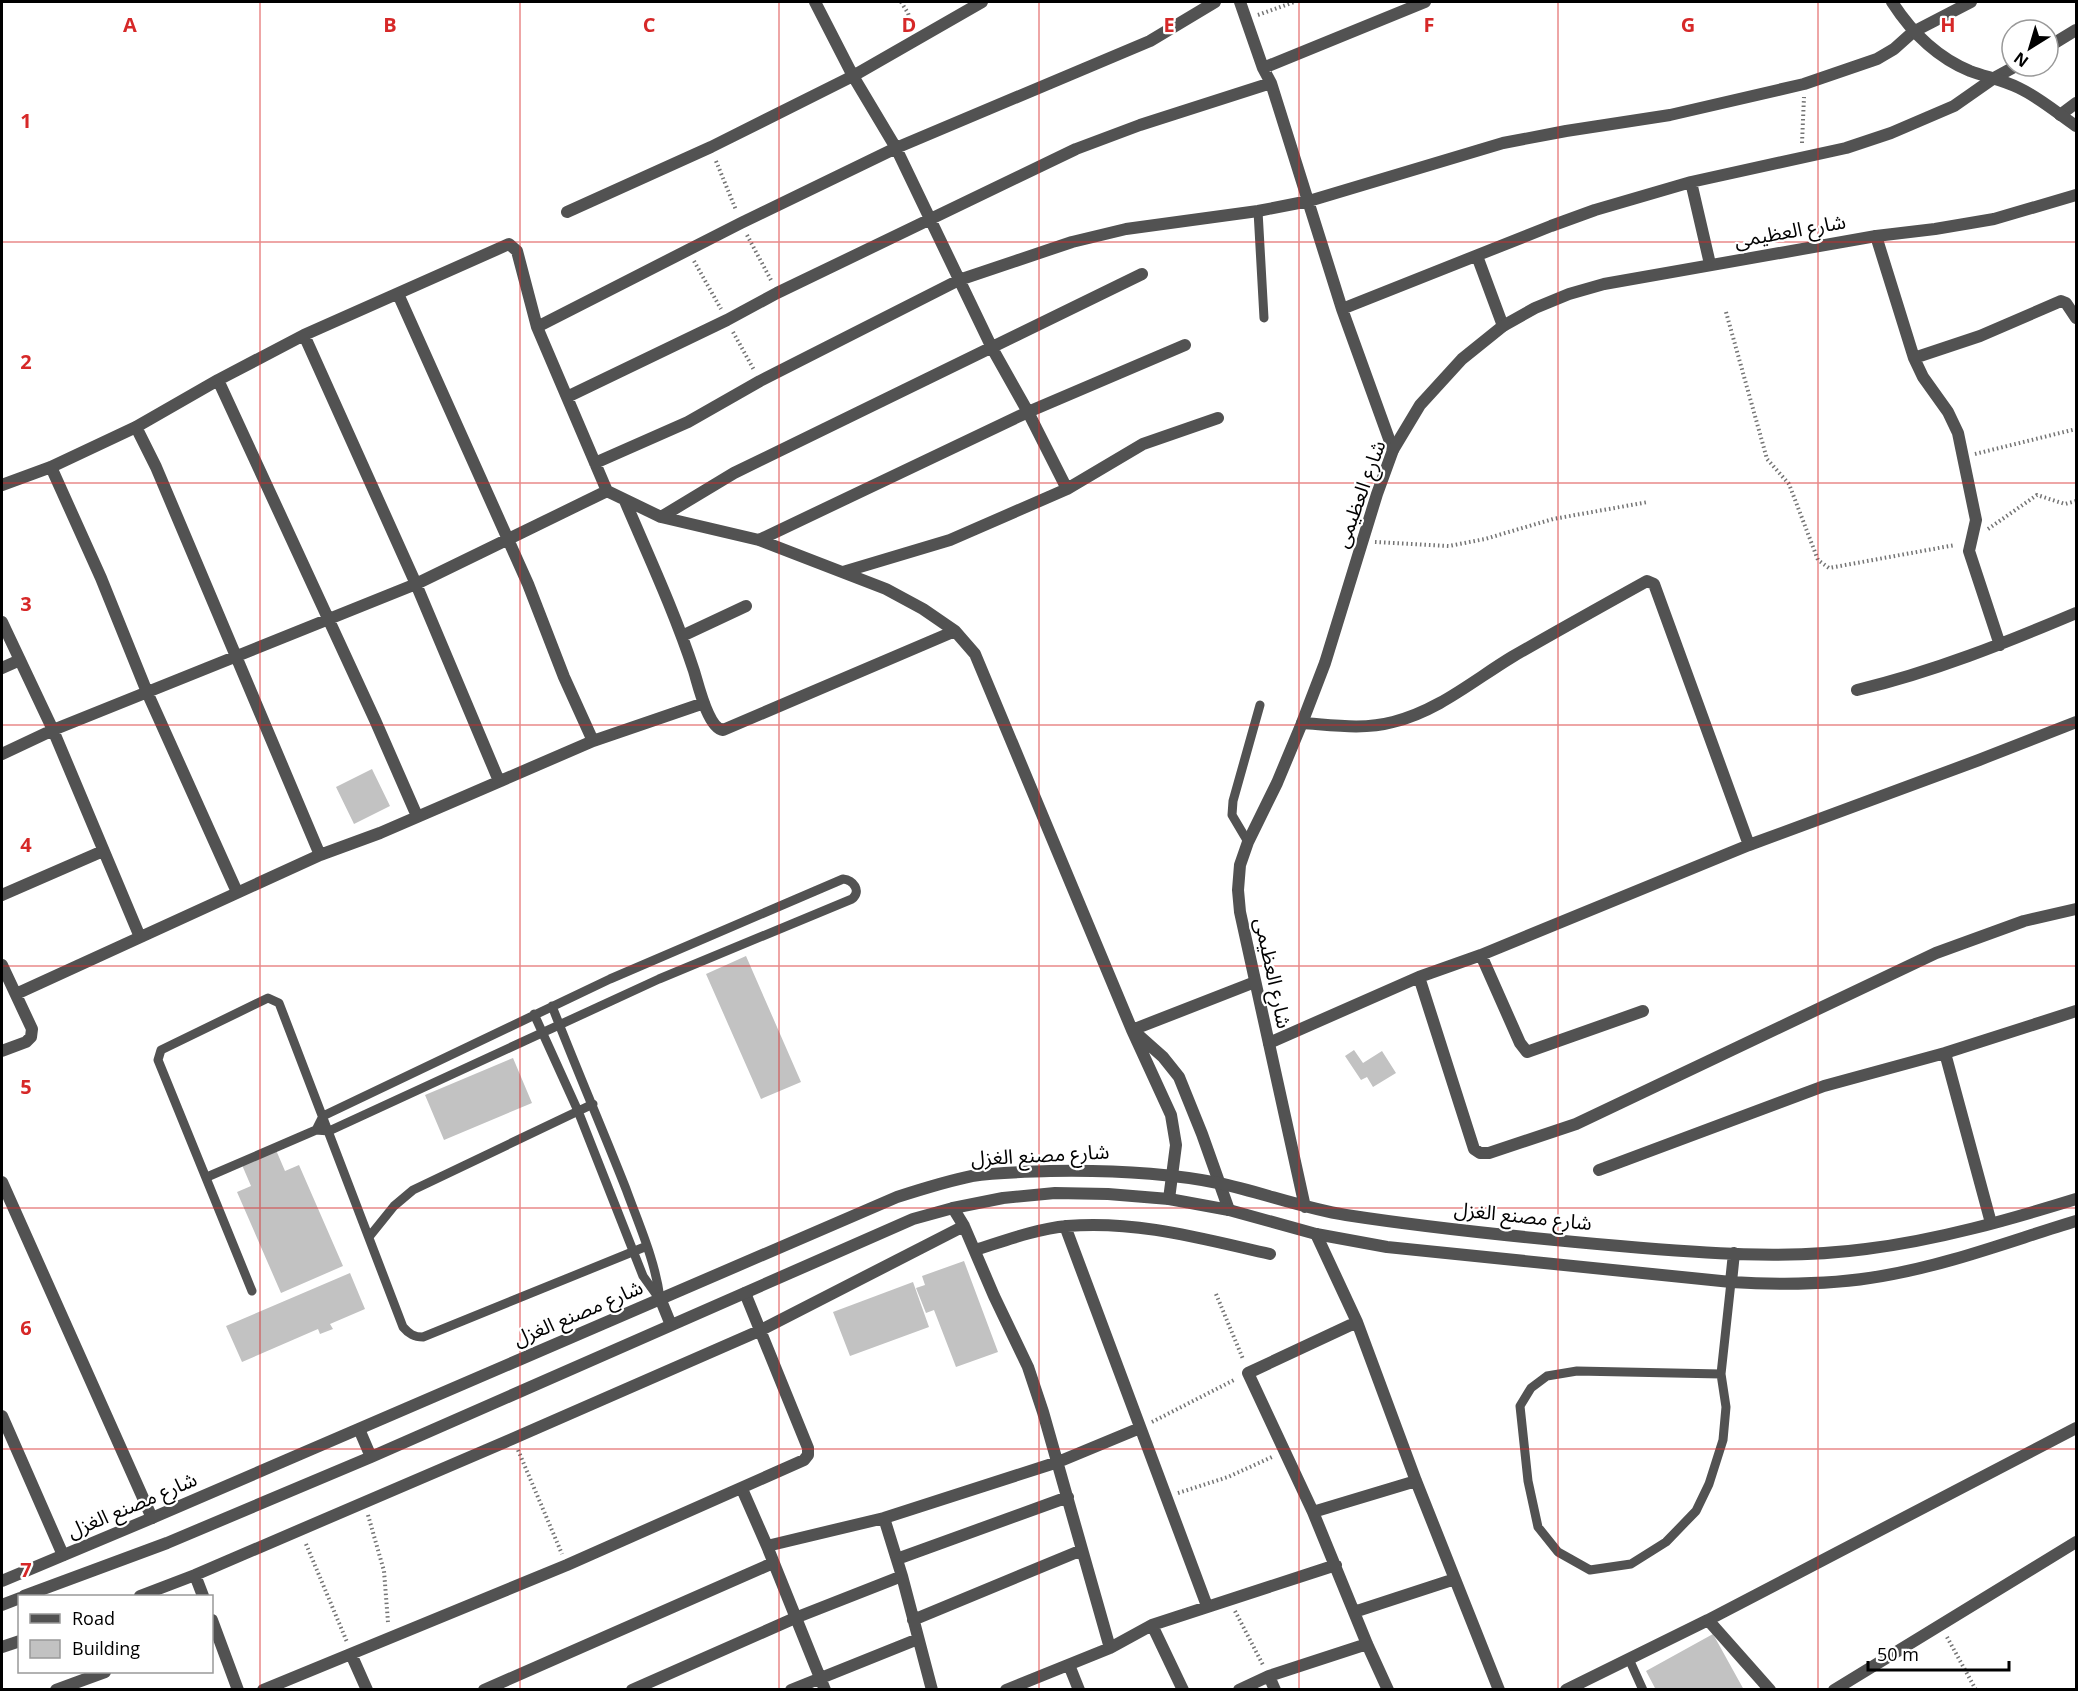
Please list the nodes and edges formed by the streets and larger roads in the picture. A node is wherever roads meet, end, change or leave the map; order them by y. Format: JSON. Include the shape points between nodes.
{"nodes":[{"id":1,"x":815,"y":2,"type":"edge"},
{"id":2,"x":982,"y":2,"type":"edge"},
{"id":3,"x":1215,"y":2,"type":"edge"},
{"id":4,"x":1240,"y":2,"type":"edge"},
{"id":5,"x":1425,"y":2,"type":"edge"},
{"id":6,"x":1892,"y":2,"type":"edge"},
{"id":7,"x":1971,"y":2,"type":"edge"},
{"id":8,"x":2076,"y":30,"type":"edge"},
{"id":9,"x":1913,"y":32,"type":"junction"},
{"id":10,"x":2060,"y":40,"type":"edge"},
{"id":11,"x":1263,"y":68,"type":"junction"},
{"id":12,"x":2000,"y":75,"type":"edge"},
{"id":13,"x":854,"y":76,"type":"junction"},
{"id":14,"x":1994,"y":78,"type":"junction"},
{"id":15,"x":1271,"y":83,"type":"junction"},
{"id":16,"x":2076,"y":103,"type":"edge"},
{"id":17,"x":2060,"y":115,"type":"junction"},
{"id":18,"x":2076,"y":126,"type":"edge"},
{"id":19,"x":896,"y":148,"type":"junction"},
{"id":20,"x":1691,"y":182,"type":"junction"},
{"id":21,"x":2076,"y":195,"type":"edge"},
{"id":22,"x":1309,"y":201,"type":"junction"},
{"id":23,"x":567,"y":212,"type":"dead end"},
{"id":24,"x":930,"y":220,"type":"junction"},
{"id":25,"x":1876,"y":236,"type":"junction"},
{"id":26,"x":1477,"y":256,"type":"junction"},
{"id":27,"x":1710,"y":264,"type":"junction"},
{"id":28,"x":1142,"y":274,"type":"dead end"},
{"id":29,"x":959,"y":280,"type":"junction"},
{"id":30,"x":398,"y":294,"type":"junction"},
{"id":31,"x":1342,"y":309,"type":"junction"},
{"id":32,"x":2076,"y":318,"type":"edge"},
{"id":33,"x":1503,"y":326,"type":"junction"},
{"id":34,"x":537,"y":327,"type":"junction"},
{"id":35,"x":304,"y":335,"type":"junction"},
{"id":36,"x":1185,"y":345,"type":"dead end"},
{"id":37,"x":992,"y":348,"type":"junction"},
{"id":38,"x":1914,"y":358,"type":"junction"},
{"id":39,"x":218,"y":380,"type":"junction"},
{"id":40,"x":567,"y":397,"type":"junction"},
{"id":41,"x":1028,"y":412,"type":"junction"},
{"id":42,"x":1218,"y":418,"type":"dead end"},
{"id":43,"x":136,"y":427,"type":"junction"},
{"id":44,"x":1393,"y":450,"type":"junction"},
{"id":45,"x":595,"y":463,"type":"junction"},
{"id":46,"x":51,"y":467,"type":"junction"},
{"id":47,"x":2,"y":484,"type":"edge"},
{"id":48,"x":1067,"y":489,"type":"junction"},
{"id":49,"x":607,"y":491,"type":"junction"},
{"id":50,"x":625,"y":501,"type":"junction"},
{"id":51,"x":661,"y":517,"type":"junction"},
{"id":52,"x":759,"y":540,"type":"junction"},
{"id":53,"x":508,"y":541,"type":"junction"},
{"id":54,"x":843,"y":572,"type":"junction"},
{"id":55,"x":416,"y":584,"type":"junction"},
{"id":56,"x":746,"y":606,"type":"dead end"},
{"id":57,"x":2076,"y":612,"type":"edge"},
{"id":58,"x":328,"y":619,"type":"junction"},
{"id":59,"x":2,"y":622,"type":"edge"},
{"id":60,"x":955,"y":631,"type":"junction"},
{"id":61,"x":682,"y":636,"type":"junction"},
{"id":62,"x":2000,"y":645,"type":"junction"},
{"id":63,"x":236,"y":657,"type":"junction"},
{"id":64,"x":20,"y":660,"type":"junction"},
{"id":65,"x":2,"y":668,"type":"edge"},
{"id":66,"x":1857,"y":690,"type":"dead end"},
{"id":67,"x":147,"y":692,"type":"junction"},
{"id":68,"x":704,"y":703,"type":"junction"},
{"id":69,"x":2076,"y":722,"type":"edge"},
{"id":70,"x":1302,"y":723,"type":"junction"},
{"id":71,"x":53,"y":730,"type":"junction"},
{"id":72,"x":593,"y":741,"type":"junction"},
{"id":73,"x":2,"y":754,"type":"edge"},
{"id":74,"x":499,"y":781,"type":"junction"},
{"id":75,"x":417,"y":816,"type":"junction"},
{"id":76,"x":1749,"y":845,"type":"junction"},
{"id":77,"x":103,"y":851,"type":"junction"},
{"id":78,"x":320,"y":855,"type":"junction"},
{"id":79,"x":237,"y":892,"type":"junction"},
{"id":80,"x":2,"y":895,"type":"edge"},
{"id":81,"x":2076,"y":909,"type":"edge"},
{"id":82,"x":140,"y":937,"type":"junction"},
{"id":83,"x":1480,"y":955,"type":"junction"},
{"id":84,"x":2,"y":965,"type":"edge"},
{"id":85,"x":1419,"y":977,"type":"junction"},
{"id":86,"x":1256,"y":982,"type":"junction"},
{"id":87,"x":16,"y":994,"type":"junction"},
{"id":88,"x":1643,"y":1011,"type":"dead end"},
{"id":89,"x":2076,"y":1011,"type":"edge"},
{"id":90,"x":1132,"y":1030,"type":"junction"},
{"id":91,"x":1269,"y":1042,"type":"junction"},
{"id":92,"x":2,"y":1051,"type":"edge"},
{"id":93,"x":1945,"y":1053,"type":"junction"},
{"id":94,"x":1599,"y":1170,"type":"dead end"},
{"id":95,"x":1173,"y":1175,"type":"junction"},
{"id":96,"x":2,"y":1182,"type":"edge"},
{"id":97,"x":1221,"y":1184,"type":"junction"},
{"id":98,"x":1169,"y":1199,"type":"junction"},
{"id":99,"x":2076,"y":1199,"type":"edge"},
{"id":100,"x":1305,"y":1207,"type":"junction"},
{"id":101,"x":953,"y":1208,"type":"junction"},
{"id":102,"x":1229,"y":1210,"type":"junction"},
{"id":103,"x":2076,"y":1221,"type":"edge"},
{"id":104,"x":1991,"y":1223,"type":"junction"},
{"id":105,"x":964,"y":1226,"type":"junction"},
{"id":106,"x":1065,"y":1226,"type":"junction"},
{"id":107,"x":1316,"y":1234,"type":"junction"},
{"id":108,"x":975,"y":1251,"type":"junction"},
{"id":109,"x":1734,"y":1253,"type":"junction"},
{"id":110,"x":1270,"y":1254,"type":"dead end"},
{"id":111,"x":1731,"y":1282,"type":"junction"},
{"id":112,"x":745,"y":1293,"type":"junction"},
{"id":113,"x":660,"y":1298,"type":"junction"},
{"id":114,"x":1357,"y":1322,"type":"junction"},
{"id":115,"x":671,"y":1325,"type":"junction"},
{"id":116,"x":759,"y":1331,"type":"junction"},
{"id":117,"x":2,"y":1416,"type":"edge"},
{"id":118,"x":1140,"y":1428,"type":"junction"},
{"id":119,"x":2076,"y":1428,"type":"edge"},
{"id":120,"x":359,"y":1429,"type":"junction"},
{"id":121,"x":371,"y":1458,"type":"junction"},
{"id":122,"x":1058,"y":1462,"type":"junction"},
{"id":123,"x":1416,"y":1481,"type":"junction"},
{"id":124,"x":742,"y":1489,"type":"junction"},
{"id":125,"x":1068,"y":1497,"type":"junction"},
{"id":126,"x":1313,"y":1512,"type":"junction"},
{"id":127,"x":152,"y":1518,"type":"junction"},
{"id":128,"x":884,"y":1518,"type":"junction"},
{"id":129,"x":2076,"y":1542,"type":"edge"},
{"id":130,"x":767,"y":1546,"type":"junction"},
{"id":131,"x":1082,"y":1550,"type":"junction"},
{"id":132,"x":63,"y":1555,"type":"junction"},
{"id":133,"x":897,"y":1559,"type":"junction"},
{"id":134,"x":773,"y":1563,"type":"junction"},
{"id":135,"x":1336,"y":1565,"type":"junction"},
{"id":136,"x":195,"y":1575,"type":"junction"},
{"id":137,"x":902,"y":1576,"type":"junction"},
{"id":138,"x":1455,"y":1579,"type":"junction"},
{"id":139,"x":2,"y":1581,"type":"edge"},
{"id":140,"x":27,"y":1595,"type":"edge"},
{"id":141,"x":143,"y":1595,"type":"edge"},
{"id":142,"x":203,"y":1595,"type":"edge"},
{"id":143,"x":18,"y":1599,"type":"edge"},
{"id":144,"x":2,"y":1605,"type":"edge"},
{"id":145,"x":1208,"y":1606,"type":"junction"},
{"id":146,"x":1354,"y":1612,"type":"junction"},
{"id":147,"x":795,"y":1618,"type":"junction"},
{"id":148,"x":913,"y":1620,"type":"junction"},
{"id":149,"x":1708,"y":1620,"type":"junction"},
{"id":150,"x":1152,"y":1625,"type":"junction"},
{"id":151,"x":214,"y":1635,"type":"edge"},
{"id":152,"x":918,"y":1639,"type":"junction"},
{"id":153,"x":18,"y":1642,"type":"edge"},
{"id":154,"x":1366,"y":1644,"type":"junction"},
{"id":155,"x":2,"y":1647,"type":"edge"},
{"id":156,"x":1110,"y":1648,"type":"junction"},
{"id":157,"x":351,"y":1654,"type":"junction"},
{"id":158,"x":1069,"y":1665,"type":"junction"},
{"id":159,"x":100,"y":1673,"type":"edge"},
{"id":160,"x":820,"y":1676,"type":"junction"},
{"id":161,"x":1269,"y":1676,"type":"junction"},
{"id":162,"x":82,"y":1680,"type":"edge"},
{"id":163,"x":56,"y":1689,"type":"edge"},
{"id":164,"x":238,"y":1689,"type":"edge"},
{"id":165,"x":263,"y":1689,"type":"edge"},
{"id":166,"x":367,"y":1689,"type":"edge"},
{"id":167,"x":487,"y":1689,"type":"edge"},
{"id":168,"x":632,"y":1689,"type":"edge"},
{"id":169,"x":790,"y":1689,"type":"edge"},
{"id":170,"x":825,"y":1689,"type":"edge"},
{"id":171,"x":932,"y":1689,"type":"edge"},
{"id":172,"x":1006,"y":1689,"type":"edge"},
{"id":173,"x":1079,"y":1689,"type":"edge"},
{"id":174,"x":1183,"y":1689,"type":"edge"},
{"id":175,"x":1239,"y":1689,"type":"edge"},
{"id":176,"x":1275,"y":1689,"type":"edge"},
{"id":177,"x":1388,"y":1689,"type":"edge"},
{"id":178,"x":1499,"y":1689,"type":"edge"},
{"id":179,"x":1566,"y":1689,"type":"edge"},
{"id":180,"x":1770,"y":1689,"type":"edge"},
{"id":181,"x":1834,"y":1689,"type":"edge"}],
"edges":[{"from":1,"to":13,"type":"street"},
{"from":2,"to":13,"type":"street"},
{"from":3,"to":19,"type":"street","via":[[1125,53]]},
{"from":4,"to":11,"type":"street"},
{"from":5,"to":11,"type":"street"},
{"from":6,"to":9,"type":"street"},
{"from":7,"to":9,"type":"street"},
{"from":8,"to":10,"type":"street"},
{"from":9,"to":14,"type":"street","via":[[1950,61]]},
{"from":9,"to":22,"type":"street","via":[[1877,59],[1804,84],[1670,115],[1503,143]]},
{"from":11,"to":15,"type":"street"},
{"from":12,"to":14,"type":"street"},
{"from":13,"to":19,"type":"street"},
{"from":13,"to":23,"type":"street"},
{"from":14,"to":17,"type":"street","via":[[2040,99]]},
{"from":14,"to":20,"type":"street","via":[[1954,106],[1846,148]]},
{"from":15,"to":22,"type":"street"},
{"from":15,"to":24,"type":"street","via":[[1140,124],[1076,149]]},
{"from":16,"to":17,"type":"street"},
{"from":17,"to":18,"type":"street"},
{"from":19,"to":24,"type":"street"},
{"from":19,"to":34,"type":"street"},
{"from":20,"to":26,"type":"street","via":[[1595,210]]},
{"from":20,"to":27,"type":"street"},
{"from":21,"to":25,"type":"street","name":"شارع العظيمى","via":[[1994,219]]},
{"from":22,"to":29,"type":"street","via":[[1126,229],[1072,242]]},
{"from":22,"to":31,"type":"street"},
{"from":24,"to":29,"type":"street"},
{"from":24,"to":40,"type":"street"},
{"from":25,"to":27,"type":"street","name":"شارع العظيمى"},
{"from":25,"to":38,"type":"street"},
{"from":26,"to":31,"type":"street"},
{"from":26,"to":33,"type":"street"},
{"from":27,"to":33,"type":"street","name":"شارع العظيمى","via":[[1569,294]]},
{"from":28,"to":37,"type":"street"},
{"from":29,"to":37,"type":"street"},
{"from":29,"to":45,"type":"street","via":[[688,422]]},
{"from":30,"to":34,"type":"street","via":[[509,244],[517,251]]},
{"from":30,"to":35,"type":"street"},
{"from":30,"to":53,"type":"street"},
{"from":31,"to":44,"type":"street"},
{"from":32,"to":38,"type":"street","via":[[2061,301],[1980,336]]},
{"from":33,"to":44,"type":"street","name":"شارع العظيمى","via":[[1462,359],[1420,405]]},
{"from":34,"to":40,"type":"street"},
{"from":35,"to":39,"type":"street"},
{"from":35,"to":55,"type":"street"},
{"from":36,"to":41,"type":"street"},
{"from":37,"to":41,"type":"street"},
{"from":37,"to":51,"type":"street","via":[[734,473]]},
{"from":38,"to":62,"type":"street","via":[[1958,433],[1976,520],[1970,556]]},
{"from":39,"to":43,"type":"street"},
{"from":39,"to":58,"type":"street"},
{"from":40,"to":45,"type":"street"},
{"from":41,"to":48,"type":"street"},
{"from":41,"to":52,"type":"street"},
{"from":42,"to":48,"type":"street","via":[[1143,444]]},
{"from":43,"to":46,"type":"street"},
{"from":43,"to":63,"type":"street"},
{"from":44,"to":70,"type":"street","name":"شارع العظيمى"},
{"from":45,"to":49,"type":"street"},
{"from":46,"to":47,"type":"street"},
{"from":46,"to":67,"type":"street"},
{"from":48,"to":54,"type":"street","via":[[950,540]]},
{"from":49,"to":50,"type":"street"},
{"from":49,"to":53,"type":"street"},
{"from":50,"to":51,"type":"street"},
{"from":50,"to":61,"type":"street"},
{"from":51,"to":52,"type":"street"},
{"from":52,"to":54,"type":"street"},
{"from":53,"to":55,"type":"street"},
{"from":53,"to":72,"type":"street"},
{"from":54,"to":60,"type":"street","via":[[923,609]]},
{"from":55,"to":58,"type":"street"},
{"from":55,"to":74,"type":"street"},
{"from":56,"to":61,"type":"street"},
{"from":57,"to":62,"type":"street"},
{"from":58,"to":63,"type":"street"},
{"from":58,"to":75,"type":"street"},
{"from":59,"to":64,"type":"street"},
{"from":60,"to":68,"type":"street","via":[[723,730],[714,725]]},
{"from":60,"to":90,"type":"street","via":[[975,654]]},
{"from":61,"to":68,"type":"street"},
{"from":62,"to":66,"type":"street"},
{"from":63,"to":67,"type":"street"},
{"from":63,"to":78,"type":"street"},
{"from":64,"to":65,"type":"street"},
{"from":64,"to":71,"type":"street"},
{"from":67,"to":71,"type":"street"},
{"from":67,"to":79,"type":"street"},
{"from":68,"to":72,"type":"street"},
{"from":69,"to":76,"type":"street"},
{"from":70,"to":76,"type":"street","via":[[1363,727],[1416,715],[1651,581]]},
{"from":70,"to":86,"type":"street","name":"شارع العظيمى","via":[[1240,865],[1240,912]]},
{"from":71,"to":73,"type":"street"},
{"from":71,"to":77,"type":"street"},
{"from":72,"to":74,"type":"street"},
{"from":74,"to":75,"type":"street"},
{"from":75,"to":78,"type":"street"},
{"from":76,"to":83,"type":"street"},
{"from":77,"to":80,"type":"street"},
{"from":77,"to":82,"type":"street"},
{"from":78,"to":79,"type":"street"},
{"from":79,"to":82,"type":"street"},
{"from":81,"to":85,"type":"street","via":[[2024,921],[1936,953],[1576,1124],[1489,1153],[1474,1149]]},
{"from":82,"to":87,"type":"street"},
{"from":83,"to":85,"type":"street"},
{"from":83,"to":88,"type":"street","via":[[1527,1052]]},
{"from":84,"to":87,"type":"street"},
{"from":85,"to":91,"type":"street"},
{"from":86,"to":90,"type":"street"},
{"from":86,"to":91,"type":"street","name":"شارع العظيمى"},
{"from":87,"to":92,"type":"street","via":[[32,1029],[31,1037]]},
{"from":89,"to":93,"type":"street"},
{"from":90,"to":95,"type":"street","via":[[1171,1115],[1176,1145]]},
{"from":90,"to":97,"type":"street","via":[[1179,1077]]},
{"from":91,"to":100,"type":"street","name":"شارع العظيمى"},
{"from":93,"to":94,"type":"street","via":[[1824,1086]]},
{"from":93,"to":104,"type":"street"},
{"from":95,"to":97,"type":"street","name":"شارع مصنع الغزل"},
{"from":95,"to":98,"type":"street"},
{"from":95,"to":113,"type":"street","name":"شارع مصنع الغزل","via":[[1114,1170],[1015,1172],[932,1185]]},
{"from":96,"to":127,"type":"street"},
{"from":97,"to":100,"type":"street","name":"شارع مصنع الغزل"},
{"from":97,"to":102,"type":"street"},
{"from":98,"to":101,"type":"street","name":"شارع مصنع الغزل","via":[[1055,1193]]},
{"from":98,"to":102,"type":"street","name":"شارع مصنع الغزل"},
{"from":99,"to":104,"type":"street","name":"شارع مصنع الغزل"},
{"from":100,"to":109,"type":"street","name":"شارع مصنع الغزل","via":[[1484,1233]]},
{"from":101,"to":105,"type":"street"},
{"from":101,"to":112,"type":"street","name":"شارع مصنع الغزل","via":[[913,1219]]},
{"from":102,"to":107,"type":"street","name":"شارع مصنع الغزل"},
{"from":103,"to":111,"type":"street","name":"شارع مصنع الغزل","via":[[1883,1276],[1783,1285]]},
{"from":104,"to":109,"type":"street","name":"شارع مصنع الغزل","via":[[1864,1250]]},
{"from":105,"to":108,"type":"street"},
{"from":105,"to":116,"type":"street"},
{"from":106,"to":108,"type":"street"},
{"from":106,"to":110,"type":"street","via":[[1101,1224],[1162,1230]]},
{"from":106,"to":118,"type":"street"},
{"from":107,"to":111,"type":"street","name":"شارع مصنع الغزل","via":[[1387,1247]]},
{"from":107,"to":114,"type":"street"},
{"from":108,"to":122,"type":"street","via":[[1028,1366]]},
{"from":109,"to":111,"type":"street"},
{"from":112,"to":115,"type":"street","name":"شارع مصنع الغزل"},
{"from":112,"to":116,"type":"street"},
{"from":113,"to":115,"type":"street"},
{"from":113,"to":120,"type":"street","name":"شارع مصنع الغزل"},
{"from":114,"to":123,"type":"street"},
{"from":114,"to":126,"type":"street","via":[[1248,1372]]},
{"from":115,"to":121,"type":"street","name":"شارع مصنع الغزل"},
{"from":116,"to":124,"type":"street","via":[[808,1455]]},
{"from":116,"to":136,"type":"street"},
{"from":117,"to":132,"type":"street"},
{"from":118,"to":122,"type":"street"},
{"from":118,"to":145,"type":"street"},
{"from":119,"to":149,"type":"street"},
{"from":120,"to":121,"type":"street"},
{"from":120,"to":127,"type":"street","name":"شارع مصنع الغزل"},
{"from":121,"to":140,"type":"street","name":"شارع مصنع الغزل","via":[[166,1543]]},
{"from":122,"to":125,"type":"street"},
{"from":122,"to":128,"type":"street"},
{"from":123,"to":126,"type":"street"},
{"from":123,"to":138,"type":"street"},
{"from":124,"to":130,"type":"street"},
{"from":124,"to":157,"type":"street"},
{"from":125,"to":131,"type":"street"},
{"from":125,"to":133,"type":"street"},
{"from":126,"to":135,"type":"street"},
{"from":127,"to":132,"type":"street","name":"شارع مصنع الغزل"},
{"from":128,"to":130,"type":"street"},
{"from":128,"to":133,"type":"street"},
{"from":129,"to":181,"type":"street"},
{"from":130,"to":134,"type":"street"},
{"from":131,"to":148,"type":"street"},
{"from":131,"to":156,"type":"street"},
{"from":132,"to":139,"type":"street","name":"شارع مصنع الغزل"},
{"from":133,"to":137,"type":"street"},
{"from":134,"to":147,"type":"street"},
{"from":134,"to":167,"type":"street"},
{"from":135,"to":145,"type":"street"},
{"from":135,"to":146,"type":"street"},
{"from":136,"to":141,"type":"street"},
{"from":136,"to":142,"type":"street"},
{"from":137,"to":147,"type":"street"},
{"from":137,"to":148,"type":"street"},
{"from":138,"to":146,"type":"street"},
{"from":138,"to":178,"type":"street"},
{"from":143,"to":144,"type":"street","name":"شارع مصنع الغزل"},
{"from":145,"to":150,"type":"street"},
{"from":146,"to":154,"type":"street"},
{"from":147,"to":160,"type":"street"},
{"from":147,"to":168,"type":"street"},
{"from":148,"to":152,"type":"street"},
{"from":149,"to":179,"type":"street"},
{"from":149,"to":180,"type":"street"},
{"from":150,"to":156,"type":"street"},
{"from":150,"to":174,"type":"street"},
{"from":151,"to":164,"type":"street"},
{"from":152,"to":160,"type":"street"},
{"from":152,"to":171,"type":"street"},
{"from":153,"to":155,"type":"street"},
{"from":154,"to":161,"type":"street"},
{"from":154,"to":177,"type":"street"},
{"from":156,"to":158,"type":"street"},
{"from":157,"to":165,"type":"street"},
{"from":157,"to":166,"type":"street"},
{"from":158,"to":172,"type":"street"},
{"from":158,"to":173,"type":"street"},
{"from":159,"to":162,"type":"street"},
{"from":160,"to":169,"type":"street"},
{"from":160,"to":170,"type":"street"},
{"from":161,"to":175,"type":"street"},
{"from":161,"to":176,"type":"street"},
{"from":162,"to":163,"type":"street"}]}
